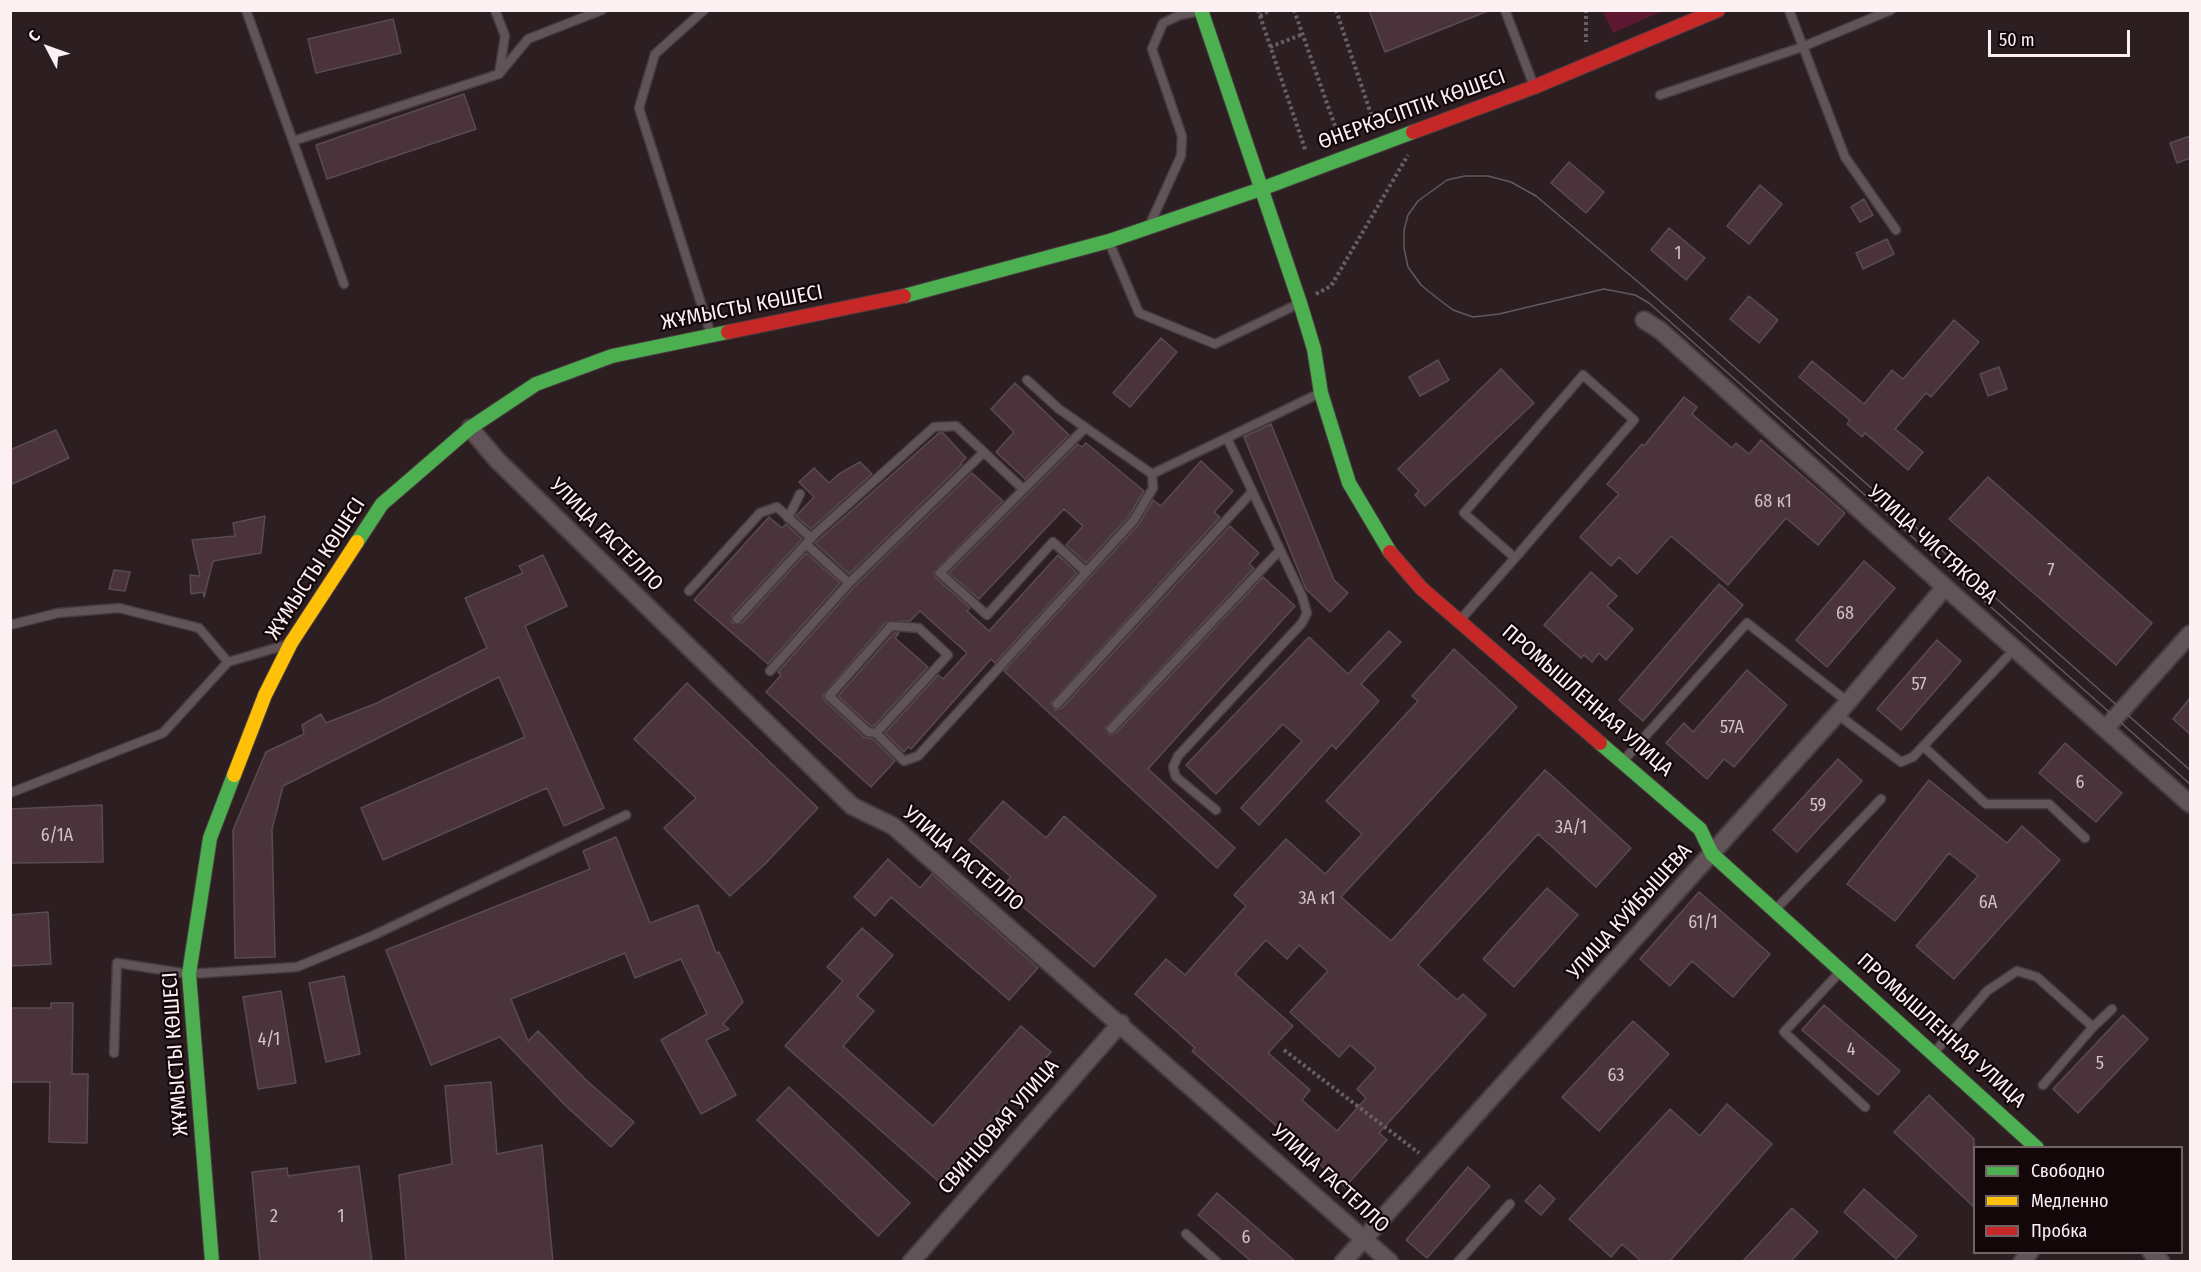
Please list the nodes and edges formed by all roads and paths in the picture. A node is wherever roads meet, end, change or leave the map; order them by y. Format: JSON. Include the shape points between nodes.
{"nodes":[{"id":1,"x":246,"y":10,"type":"edge"},
{"id":2,"x":495,"y":10,"type":"edge"},
{"id":3,"x":602,"y":10,"type":"edge"},
{"id":4,"x":704,"y":10,"type":"edge"},
{"id":5,"x":1270,"y":10,"type":"edge"},
{"id":6,"x":1294,"y":10,"type":"edge"},
{"id":7,"x":1335,"y":10,"type":"edge"},
{"id":8,"x":1505,"y":10,"type":"edge"},
{"id":9,"x":1586,"y":10,"type":"edge"},
{"id":10,"x":1718,"y":10,"type":"edge"},
{"id":11,"x":1788,"y":10,"type":"edge"},
{"id":12,"x":1891,"y":10,"type":"edge"},
{"id":13,"x":1201,"y":11,"type":"edge"},
{"id":14,"x":1259,"y":13,"type":"edge"},
{"id":15,"x":1303,"y":34,"type":"junction"},
{"id":16,"x":1270,"y":47,"type":"junction"},
{"id":17,"x":1803,"y":47,"type":"junction"},
{"id":18,"x":1577,"y":68,"type":"junction"},
{"id":19,"x":499,"y":74,"type":"junction"},
{"id":20,"x":1534,"y":87,"type":"junction"},
{"id":21,"x":1660,"y":95,"type":"dead end"},
{"id":22,"x":1425,"y":127,"type":"junction"},
{"id":23,"x":292,"y":141,"type":"junction"},
{"id":24,"x":1381,"y":144,"type":"junction"},
{"id":25,"x":1346,"y":157,"type":"junction"},
{"id":26,"x":1312,"y":170,"type":"junction"},
{"id":27,"x":1261,"y":189,"type":"junction"},
{"id":28,"x":1148,"y":228,"type":"junction"},
{"id":29,"x":1896,"y":230,"type":"dead end"},
{"id":30,"x":1109,"y":242,"type":"junction"},
{"id":31,"x":344,"y":284,"type":"dead end"},
{"id":32,"x":1300,"y":303,"type":"junction"},
{"id":33,"x":1644,"y":320,"type":"dead end"},
{"id":34,"x":711,"y":336,"type":"junction"},
{"id":35,"x":1027,"y":380,"type":"dead end"},
{"id":36,"x":1321,"y":393,"type":"junction"},
{"id":37,"x":470,"y":428,"type":"junction"},
{"id":38,"x":1085,"y":428,"type":"junction"},
{"id":39,"x":1227,"y":438,"type":"junction"},
{"id":40,"x":984,"y":452,"type":"junction"},
{"id":41,"x":1152,"y":474,"type":"junction"},
{"id":42,"x":1023,"y":489,"type":"junction"},
{"id":43,"x":1252,"y":492,"type":"junction"},
{"id":44,"x":800,"y":494,"type":"dead end"},
{"id":45,"x":788,"y":518,"type":"junction"},
{"id":46,"x":808,"y":541,"type":"junction"},
{"id":47,"x":1280,"y":550,"type":"junction"},
{"id":48,"x":1515,"y":558,"type":"junction"},
{"id":49,"x":1086,"y":572,"type":"junction"},
{"id":50,"x":849,"y":583,"type":"junction"},
{"id":51,"x":1945,"y":587,"type":"junction"},
{"id":52,"x":689,"y":591,"type":"dead end"},
{"id":53,"x":737,"y":619,"type":"dead end"},
{"id":54,"x":1460,"y":620,"type":"junction"},
{"id":55,"x":10,"y":626,"type":"edge"},
{"id":56,"x":2190,"y":634,"type":"edge"},
{"id":57,"x":291,"y":644,"type":"junction"},
{"id":58,"x":2007,"y":657,"type":"dead end"},
{"id":59,"x":228,"y":662,"type":"junction"},
{"id":60,"x":770,"y":671,"type":"dead end"},
{"id":61,"x":1057,"y":704,"type":"dead end"},
{"id":62,"x":1843,"y":708,"type":"junction"},
{"id":63,"x":2106,"y":728,"type":"junction"},
{"id":64,"x":1111,"y":729,"type":"dead end"},
{"id":65,"x":876,"y":734,"type":"junction"},
{"id":66,"x":1923,"y":746,"type":"junction"},
{"id":67,"x":1623,"y":761,"type":"junction"},
{"id":68,"x":10,"y":793,"type":"edge"},
{"id":69,"x":1881,"y":800,"type":"dead end"},
{"id":70,"x":2190,"y":804,"type":"edge"},
{"id":71,"x":1216,"y":810,"type":"dead end"},
{"id":72,"x":626,"y":815,"type":"dead end"},
{"id":73,"x":2085,"y":838,"type":"dead end"},
{"id":74,"x":1712,"y":854,"type":"junction"},
{"id":75,"x":1773,"y":912,"type":"junction"},
{"id":76,"x":1841,"y":972,"type":"junction"},
{"id":77,"x":189,"y":974,"type":"junction"},
{"id":78,"x":2112,"y":1009,"type":"dead end"},
{"id":79,"x":1120,"y":1023,"type":"junction"},
{"id":80,"x":2093,"y":1027,"type":"junction"},
{"id":81,"x":1284,"y":1050,"type":"dead end"},
{"id":82,"x":114,"y":1053,"type":"dead end"},
{"id":83,"x":1933,"y":1054,"type":"junction"},
{"id":84,"x":2043,"y":1084,"type":"dead end"},
{"id":85,"x":1865,"y":1107,"type":"dead end"},
{"id":86,"x":2035,"y":1146,"type":"edge"},
{"id":87,"x":1434,"y":1164,"type":"junction"},
{"id":88,"x":1510,"y":1204,"type":"dead end"},
{"id":89,"x":1186,"y":1234,"type":"dead end"},
{"id":90,"x":1363,"y":1238,"type":"junction"},
{"id":91,"x":212,"y":1262,"type":"edge"},
{"id":92,"x":911,"y":1262,"type":"edge"},
{"id":93,"x":1217,"y":1262,"type":"edge"},
{"id":94,"x":1343,"y":1262,"type":"edge"},
{"id":95,"x":1390,"y":1262,"type":"edge"},
{"id":96,"x":1458,"y":1262,"type":"edge"}],
"edges":[{"from":1,"to":23,"type":"lane"},
{"from":2,"to":19,"type":"lane","via":[[505,36]]},
{"from":3,"to":19,"type":"lane","via":[[528,39]]},
{"from":4,"to":34,"type":"lane","via":[[655,54],[639,108]]},
{"from":5,"to":14,"type":"path"},
{"from":6,"to":15,"type":"path"},
{"from":7,"to":24,"type":"path"},
{"from":8,"to":20,"type":"lane"},
{"from":9,"to":18,"type":"path","via":[[1588,39]]},
{"from":10,"to":18,"type":"main road","name":"ӨНЕРКӘСІПТІК КӨШЕСІ"},
{"from":11,"to":17,"type":"lane"},
{"from":12,"to":17,"type":"lane"},
{"from":13,"to":27,"type":"main road","name":"ПРОМЫШЛЕННАЯ УЛИЦА"},
{"from":13,"to":28,"type":"lane","via":[[1163,23],[1152,49],[1182,136],[1181,156]]},
{"from":14,"to":16,"type":"path"},
{"from":15,"to":16,"type":"path"},
{"from":15,"to":25,"type":"path"},
{"from":16,"to":26,"type":"path"},
{"from":17,"to":21,"type":"lane"},
{"from":17,"to":29,"type":"lane","via":[[1845,157]]},
{"from":18,"to":20,"type":"main road","name":"ӨНЕРКӘСІПТІК КӨШЕСІ"},
{"from":19,"to":23,"type":"lane"},
{"from":20,"to":22,"type":"main road","name":"ӨНЕРКӘСІПТІК КӨШЕСІ"},
{"from":22,"to":24,"type":"main road","name":"ӨНЕРКӘСІПТІК КӨШЕСІ"},
{"from":22,"to":32,"type":"path","via":[[1331,286]]},
{"from":23,"to":31,"type":"lane"},
{"from":24,"to":25,"type":"main road","name":"ӨНЕРКӘСІПТІК КӨШЕСІ"},
{"from":25,"to":26,"type":"main road","name":"ӨНЕРКӘСІПТІК КӨШЕСІ"},
{"from":26,"to":27,"type":"main road","name":"ӨНЕРКӘСІПТІК КӨШЕСІ"},
{"from":27,"to":28,"type":"main road","name":"ЖҰМЫСТЫ КӨШЕСІ"},
{"from":27,"to":32,"type":"main road","name":"ПРОМЫШЛЕННАЯ УЛИЦА"},
{"from":28,"to":30,"type":"main road","name":"ЖҰМЫСТЫ КӨШЕСІ"},
{"from":30,"to":32,"type":"lane","via":[[1138,313],[1215,344]]},
{"from":30,"to":34,"type":"main road","name":"ЖҰМЫСТЫ КӨШЕСІ","via":[[902,297]]},
{"from":32,"to":36,"type":"main road","name":"ПРОМЫШЛЕННАЯ УЛИЦА","via":[[1314,349]]},
{"from":33,"to":51,"type":"street","name":"УЛИЦА ЧИСТЯКОВА","via":[[1670,339]]},
{"from":34,"to":37,"type":"main road","name":"ЖҰМЫСТЫ КӨШЕСІ","via":[[612,356],[536,384]]},
{"from":35,"to":38,"type":"lane"},
{"from":36,"to":39,"type":"lane"},
{"from":36,"to":54,"type":"main road","name":"ПРОМЫШЛЕННАЯ УЛИЦА","via":[[1349,483],[1385,547],[1421,588]]},
{"from":37,"to":57,"type":"main road","name":"ЖҰМЫСТЫ КӨШЕСІ","via":[[382,504]]},
{"from":37,"to":79,"type":"street","name":"УЛИЦА ГАСТЕЛЛО","via":[[513,476],[852,806],[893,826]]},
{"from":38,"to":41,"type":"lane"},
{"from":38,"to":42,"type":"lane"},
{"from":39,"to":41,"type":"lane"},
{"from":39,"to":43,"type":"lane"},
{"from":40,"to":42,"type":"lane"},
{"from":40,"to":46,"type":"lane","via":[[956,426],[933,427]]},
{"from":40,"to":50,"type":"lane"},
{"from":41,"to":49,"type":"lane","via":[[1153,488],[1134,520]]},
{"from":42,"to":49,"type":"lane","via":[[940,573],[987,615],[1053,542]]},
{"from":43,"to":47,"type":"lane"},
{"from":43,"to":61,"type":"lane"},
{"from":44,"to":45,"type":"lane"},
{"from":45,"to":46,"type":"lane"},
{"from":45,"to":52,"type":"lane","via":[[777,507],[760,513]]},
{"from":46,"to":50,"type":"lane"},
{"from":46,"to":53,"type":"lane"},
{"from":47,"to":64,"type":"lane"},
{"from":47,"to":71,"type":"lane","via":[[1307,614],[1178,756],[1173,767],[1176,777]]},
{"from":48,"to":48,"type":"lane","via":[[1634,420],[1583,375],[1464,513]]},
{"from":48,"to":54,"type":"lane"},
{"from":49,"to":65,"type":"lane","via":[[918,756],[904,761]]},
{"from":50,"to":60,"type":"lane"},
{"from":51,"to":62,"type":"street","name":"УЛИЦА КУЙБЫШЕВА"},
{"from":51,"to":63,"type":"street","name":"УЛИЦА ЧИСТЯКОВА"},
{"from":54,"to":67,"type":"main road","name":"ПРОМЫШЛЕННАЯ УЛИЦА"},
{"from":55,"to":59,"type":"lane","via":[[58,613],[119,608],[199,628]]},
{"from":56,"to":63,"type":"street"},
{"from":57,"to":59,"type":"lane"},
{"from":57,"to":77,"type":"main road","name":"ЖҰМЫСТЫ КӨШЕСІ","via":[[266,695],[210,838]]},
{"from":58,"to":66,"type":"lane"},
{"from":59,"to":68,"type":"lane","via":[[163,732]]},
{"from":62,"to":66,"type":"lane","via":[[1900,762],[1913,757]]},
{"from":62,"to":67,"type":"lane","via":[[1747,623]]},
{"from":62,"to":74,"type":"street","name":"УЛИЦА КУЙБЫШЕВА"},
{"from":63,"to":70,"type":"street","name":"УЛИЦА ЧИСТЯКОВА"},
{"from":65,"to":65,"type":"lane","via":[[948,656],[919,628],[891,626],[829,696],[868,732]]},
{"from":66,"to":73,"type":"lane","via":[[1986,804],[2049,804]]},
{"from":67,"to":74,"type":"main road","name":"ПРОМЫШЛЕННАЯ УЛИЦА","via":[[1700,829]]},
{"from":69,"to":75,"type":"lane"},
{"from":72,"to":77,"type":"lane","via":[[372,936],[297,967]]},
{"from":74,"to":75,"type":"main road","name":"ПРОМЫШЛЕННАЯ УЛИЦА"},
{"from":74,"to":87,"type":"street","name":"УЛИЦА КУЙБЫШЕВА"},
{"from":75,"to":76,"type":"main road","name":"ПРОМЫШЛЕННАЯ УЛИЦА"},
{"from":76,"to":83,"type":"main road","name":"ПРОМЫШЛЕННАЯ УЛИЦА"},
{"from":76,"to":85,"type":"lane","via":[[1784,1032]]},
{"from":77,"to":82,"type":"lane","via":[[117,963]]},
{"from":77,"to":91,"type":"main road","name":"ЖҰМЫСТЫ КӨШЕСІ"},
{"from":78,"to":80,"type":"lane"},
{"from":79,"to":90,"type":"street","name":"УЛИЦА ГАСТЕЛЛО"},
{"from":79,"to":92,"type":"street","name":"СВИНЦОВАЯ УЛИЦА"},
{"from":80,"to":83,"type":"lane","via":[[2037,977],[2017,971],[1987,991]]},
{"from":80,"to":84,"type":"lane"},
{"from":81,"to":87,"type":"path"},
{"from":83,"to":86,"type":"main road","name":"ПРОМЫШЛЕННАЯ УЛИЦА"},
{"from":87,"to":90,"type":"street","name":"УЛИЦА КУЙБЫШЕВА"},
{"from":88,"to":96,"type":"lane"},
{"from":89,"to":93,"type":"lane"},
{"from":90,"to":94,"type":"street","name":"УЛИЦА КУЙБЫШЕВА"},
{"from":90,"to":95,"type":"street","name":"УЛИЦА ГАСТЕЛЛО"}]}
